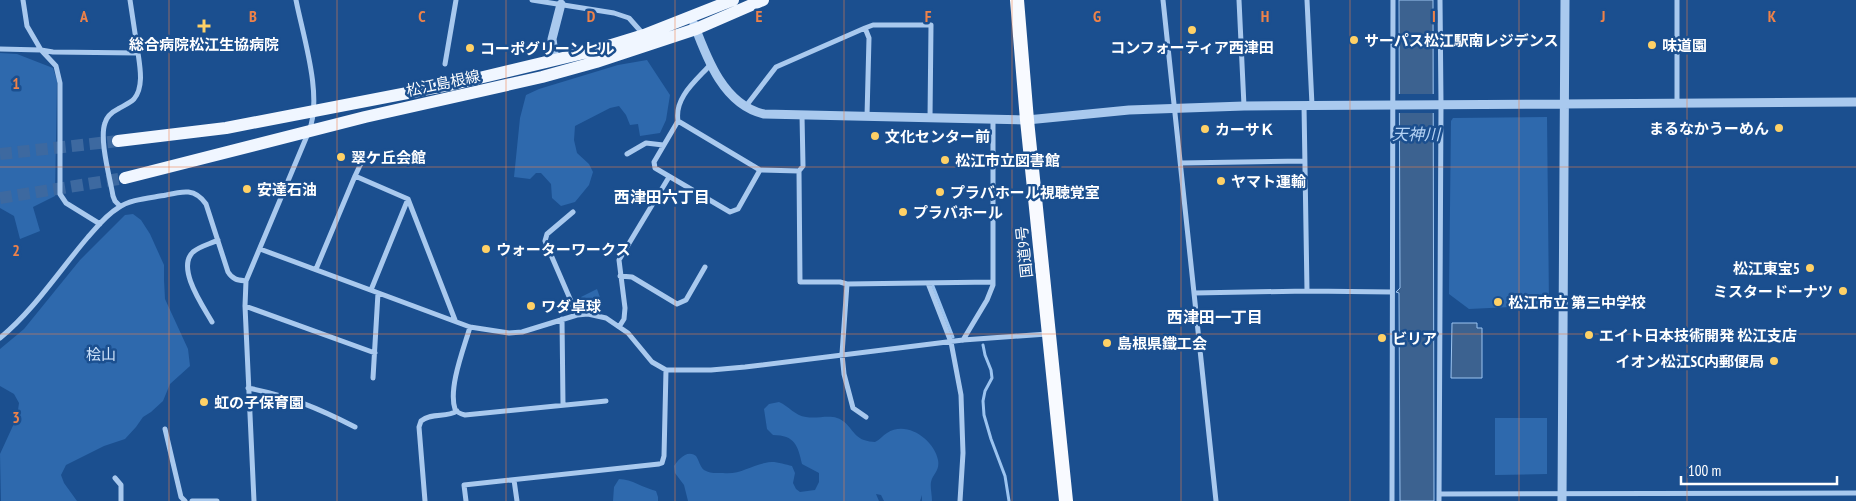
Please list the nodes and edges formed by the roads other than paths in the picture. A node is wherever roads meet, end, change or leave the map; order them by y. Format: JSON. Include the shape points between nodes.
{"nodes":[{"id":1,"x":23,"y":0,"type":"edge"},
{"id":2,"x":130,"y":0,"type":"edge"},
{"id":3,"x":296,"y":0,"type":"edge"},
{"id":4,"x":456,"y":0,"type":"edge"},
{"id":5,"x":532,"y":0,"type":"edge"},
{"id":6,"x":733,"y":0,"type":"edge"},
{"id":7,"x":763,"y":0,"type":"edge"},
{"id":8,"x":1016,"y":0,"type":"edge"},
{"id":9,"x":1163,"y":0,"type":"edge"},
{"id":10,"x":1239,"y":0,"type":"edge"},
{"id":11,"x":1306,"y":0,"type":"edge"},
{"id":12,"x":1393,"y":0,"type":"edge"},
{"id":13,"x":1440,"y":0,"type":"edge"},
{"id":14,"x":1565,"y":0,"type":"edge"},
{"id":15,"x":1677,"y":0,"type":"edge"},
{"id":16,"x":561,"y":4,"type":"junction"},
{"id":17,"x":694,"y":23,"type":"junction"},
{"id":18,"x":864,"y":28,"type":"junction"},
{"id":19,"x":644,"y":34,"type":"junction"},
{"id":20,"x":0,"y":49,"type":"edge"},
{"id":21,"x":41,"y":50,"type":"junction"},
{"id":22,"x":138,"y":53,"type":"junction"},
{"id":23,"x":555,"y":60,"type":"junction"},
{"id":24,"x":445,"y":64,"type":"dead end"},
{"id":25,"x":711,"y":64,"type":"junction"},
{"id":26,"x":1677,"y":102,"type":"junction"},
{"id":27,"x":1856,"y":102,"type":"edge"},
{"id":28,"x":1563,"y":103,"type":"junction"},
{"id":29,"x":1393,"y":104,"type":"junction"},
{"id":30,"x":1439,"y":104,"type":"junction"},
{"id":31,"x":1308,"y":105,"type":"junction"},
{"id":32,"x":746,"y":106,"type":"junction"},
{"id":33,"x":1244,"y":106,"type":"junction"},
{"id":34,"x":1176,"y":108,"type":"junction"},
{"id":35,"x":314,"y":111,"type":"junction"},
{"id":36,"x":802,"y":115,"type":"junction"},
{"id":37,"x":868,"y":116,"type":"junction"},
{"id":38,"x":930,"y":118,"type":"junction"},
{"id":39,"x":993,"y":119,"type":"junction"},
{"id":40,"x":1027,"y":120,"type":"junction"},
{"id":41,"x":678,"y":121,"type":"junction"},
{"id":42,"x":310,"y":131,"type":"junction"},
{"id":43,"x":118,"y":141,"type":"tunnel mouth"},
{"id":44,"x":663,"y":144,"type":"junction"},
{"id":45,"x":627,"y":154,"type":"dead end"},
{"id":46,"x":363,"y":160,"type":"dead end"},
{"id":47,"x":1305,"y":161,"type":"junction"},
{"id":48,"x":1181,"y":163,"type":"junction"},
{"id":49,"x":760,"y":170,"type":"junction"},
{"id":50,"x":799,"y":171,"type":"junction"},
{"id":51,"x":355,"y":176,"type":"junction"},
{"id":52,"x":669,"y":176,"type":"junction"},
{"id":53,"x":125,"y":178,"type":"tunnel mouth"},
{"id":54,"x":408,"y":199,"type":"junction"},
{"id":55,"x":120,"y":206,"type":"junction"},
{"id":56,"x":573,"y":212,"type":"dead end"},
{"id":57,"x":100,"y":224,"type":"junction"},
{"id":58,"x":218,"y":240,"type":"junction"},
{"id":59,"x":260,"y":249,"type":"junction"},
{"id":60,"x":705,"y":267,"type":"dead end"},
{"id":61,"x":316,"y":269,"type":"junction"},
{"id":62,"x":620,"y":276,"type":"junction"},
{"id":63,"x":246,"y":281,"type":"junction"},
{"id":64,"x":992,"y":282,"type":"junction"},
{"id":65,"x":928,"y":283,"type":"junction"},
{"id":66,"x":847,"y":284,"type":"junction"},
{"id":67,"x":371,"y":290,"type":"junction"},
{"id":68,"x":1307,"y":291,"type":"junction"},
{"id":69,"x":378,"y":292,"type":"junction"},
{"id":70,"x":1392,"y":292,"type":"junction"},
{"id":71,"x":1194,"y":293,"type":"junction"},
{"id":72,"x":245,"y":306,"type":"junction"},
{"id":73,"x":577,"y":315,"type":"junction"},
{"id":74,"x":562,"y":319,"type":"junction"},
{"id":75,"x":455,"y":321,"type":"junction"},
{"id":76,"x":212,"y":322,"type":"dead end"},
{"id":77,"x":619,"y":326,"type":"junction"},
{"id":78,"x":470,"y":327,"type":"junction"},
{"id":79,"x":1049,"y":334,"type":"junction"},
{"id":80,"x":0,"y":338,"type":"edge"},
{"id":81,"x":963,"y":340,"type":"junction"},
{"id":82,"x":951,"y":342,"type":"junction"},
{"id":83,"x":375,"y":353,"type":"junction"},
{"id":84,"x":842,"y":354,"type":"junction"},
{"id":85,"x":666,"y":370,"type":"junction"},
{"id":86,"x":374,"y":378,"type":"dead end"},
{"id":87,"x":248,"y":388,"type":"junction"},
{"id":88,"x":606,"y":401,"type":"dead end"},
{"id":89,"x":563,"y":405,"type":"junction"},
{"id":90,"x":457,"y":411,"type":"junction"},
{"id":91,"x":866,"y":417,"type":"dead end"},
{"id":92,"x":355,"y":427,"type":"dead end"},
{"id":93,"x":165,"y":429,"type":"dead end"},
{"id":94,"x":115,"y":478,"type":"dead end"},
{"id":95,"x":514,"y":480,"type":"junction"},
{"id":96,"x":1856,"y":493,"type":"edge"},
{"id":97,"x":1439,"y":494,"type":"junction"},
{"id":98,"x":1678,"y":495,"type":"junction"},
{"id":99,"x":1562,"y":497,"type":"edge"},
{"id":100,"x":121,"y":501,"type":"edge"},
{"id":101,"x":185,"y":501,"type":"edge"},
{"id":102,"x":192,"y":501,"type":"edge"},
{"id":103,"x":216,"y":501,"type":"edge"},
{"id":104,"x":254,"y":501,"type":"edge"},
{"id":105,"x":425,"y":501,"type":"edge"},
{"id":106,"x":466,"y":501,"type":"edge"},
{"id":107,"x":517,"y":501,"type":"edge"},
{"id":108,"x":960,"y":501,"type":"edge"},
{"id":109,"x":1066,"y":501,"type":"edge"},
{"id":110,"x":1216,"y":501,"type":"edge"},
{"id":111,"x":1392,"y":501,"type":"edge"},
{"id":112,"x":1439,"y":501,"type":"edge"},
{"id":113,"x":1678,"y":501,"type":"edge"}],
"edges":[{"from":1,"to":21,"type":"street","via":[[27,26]]},
{"from":2,"to":22,"type":"street"},
{"from":3,"to":35,"type":"street","via":[[315,93]]},
{"from":4,"to":24,"type":"street"},
{"from":5,"to":16,"type":"street"},
{"from":6,"to":17,"type":"main road","name":"松江島根線"},
{"from":7,"to":17,"type":"main road","name":"松江島根線"},
{"from":8,"to":40,"type":"highway","name":"国道9号"},
{"from":9,"to":34,"type":"street"},
{"from":10,"to":33,"type":"street"},
{"from":11,"to":31,"type":"street"},
{"from":12,"to":29,"type":"street"},
{"from":13,"to":30,"type":"street"},
{"from":14,"to":28,"type":"street"},
{"from":15,"to":26,"type":"street"},
{"from":16,"to":19,"type":"street","via":[[629,18]]},
{"from":16,"to":23,"type":"street","via":[[552,39]]},
{"from":17,"to":19,"type":"main road","name":"松江島根線"},
{"from":17,"to":25,"type":"street"},
{"from":17,"to":42,"type":"main road","name":"松江島根線","via":[[596,62]]},
{"from":18,"to":32,"type":"street","via":[[776,67]]},
{"from":18,"to":37,"type":"street","via":[[869,38]]},
{"from":18,"to":38,"type":"street","via":[[873,24],[931,25]]},
{"from":19,"to":23,"type":"main road","name":"松江島根線"},
{"from":20,"to":21,"type":"street"},
{"from":21,"to":22,"type":"street"},
{"from":21,"to":57,"type":"street","via":[[56,66],[60,83],[60,194],[66,203]]},
{"from":22,"to":55,"type":"street","via":[[140,77],[137,94],[110,115],[104,124],[103,139],[113,196]]},
{"from":23,"to":35,"type":"main road","name":"松江島根線","via":[[454,84]]},
{"from":25,"to":32,"type":"street","via":[[726,88]]},
{"from":25,"to":41,"type":"street","via":[[680,99],[676,112]]},
{"from":26,"to":27,"type":"street"},
{"from":26,"to":28,"type":"street"},
{"from":28,"to":30,"type":"street"},
{"from":28,"to":99,"type":"street"},
{"from":29,"to":30,"type":"street"},
{"from":29,"to":31,"type":"street"},
{"from":29,"to":70,"type":"street"},
{"from":30,"to":97,"type":"street"},
{"from":31,"to":33,"type":"street"},
{"from":31,"to":47,"type":"street"},
{"from":32,"to":36,"type":"street","via":[[764,114]]},
{"from":33,"to":34,"type":"street"},
{"from":34,"to":40,"type":"street"},
{"from":34,"to":48,"type":"street"},
{"from":35,"to":42,"type":"street"},
{"from":35,"to":43,"type":"main road","name":"松江島根線","via":[[226,128]]},
{"from":36,"to":37,"type":"street"},
{"from":36,"to":50,"type":"street","via":[[803,166]]},
{"from":37,"to":38,"type":"street"},
{"from":38,"to":39,"type":"street"},
{"from":39,"to":40,"type":"street"},
{"from":39,"to":64,"type":"street"},
{"from":40,"to":79,"type":"highway","name":"国道9号"},
{"from":41,"to":44,"type":"street"},
{"from":41,"to":49,"type":"street"},
{"from":42,"to":53,"type":"main road","name":"松江島根線"},
{"from":42,"to":59,"type":"street"},
{"from":44,"to":45,"type":"street","via":[[646,143]]},
{"from":44,"to":52,"type":"street","via":[[654,166]]},
{"from":46,"to":51,"type":"street"},
{"from":47,"to":48,"type":"street"},
{"from":47,"to":68,"type":"street"},
{"from":48,"to":71,"type":"street"},
{"from":49,"to":50,"type":"street"},
{"from":49,"to":52,"type":"street","via":[[738,209],[730,212]]},
{"from":50,"to":66,"type":"street","via":[[800,282]]},
{"from":51,"to":54,"type":"street"},
{"from":51,"to":61,"type":"street"},
{"from":52,"to":62,"type":"street","via":[[619,260]]},
{"from":54,"to":67,"type":"street"},
{"from":54,"to":75,"type":"street"},
{"from":55,"to":57,"type":"street"},
{"from":55,"to":58,"type":"street","via":[[192,192],[206,204]]},
{"from":56,"to":73,"type":"street","via":[[547,234],[545,241]]},
{"from":57,"to":80,"type":"street","via":[[18,322]]},
{"from":58,"to":63,"type":"street","via":[[228,272],[237,280]]},
{"from":58,"to":76,"type":"street","via":[[193,252],[187,265],[189,278]]},
{"from":59,"to":61,"type":"street"},
{"from":59,"to":63,"type":"street"},
{"from":60,"to":62,"type":"street","via":[[686,300],[677,304],[632,278]]},
{"from":61,"to":67,"type":"street"},
{"from":62,"to":77,"type":"street","via":[[625,308],[624,319]]},
{"from":63,"to":72,"type":"street"},
{"from":64,"to":65,"type":"street"},
{"from":64,"to":81,"type":"street","via":[[987,300]]},
{"from":65,"to":66,"type":"street"},
{"from":65,"to":82,"type":"street"},
{"from":66,"to":84,"type":"street"},
{"from":67,"to":69,"type":"street"},
{"from":68,"to":70,"type":"street"},
{"from":68,"to":71,"type":"street"},
{"from":69,"to":75,"type":"street"},
{"from":69,"to":83,"type":"street"},
{"from":70,"to":111,"type":"street"},
{"from":71,"to":110,"type":"street"},
{"from":72,"to":83,"type":"street"},
{"from":72,"to":87,"type":"street"},
{"from":73,"to":74,"type":"street"},
{"from":73,"to":77,"type":"street","via":[[606,318]]},
{"from":74,"to":78,"type":"street","via":[[516,332]]},
{"from":74,"to":89,"type":"street"},
{"from":75,"to":78,"type":"street"},
{"from":77,"to":85,"type":"street","via":[[652,362]]},
{"from":78,"to":90,"type":"street","via":[[453,388]]},
{"from":79,"to":81,"type":"street"},
{"from":79,"to":109,"type":"highway","name":"国道9号"},
{"from":81,"to":82,"type":"street"},
{"from":82,"to":84,"type":"street"},
{"from":82,"to":108,"type":"street","via":[[961,395],[963,453]]},
{"from":83,"to":86,"type":"street"},
{"from":84,"to":85,"type":"street","via":[[745,367]]},
{"from":84,"to":91,"type":"street","via":[[853,408]]},
{"from":85,"to":95,"type":"street","via":[[662,463]]},
{"from":87,"to":92,"type":"street","via":[[316,407]]},
{"from":87,"to":104,"type":"street"},
{"from":88,"to":89,"type":"street"},
{"from":89,"to":90,"type":"street","via":[[465,415]]},
{"from":90,"to":105,"type":"street","via":[[427,416],[421,421]]},
{"from":93,"to":101,"type":"street"},
{"from":94,"to":100,"type":"street","via":[[121,485]]},
{"from":95,"to":106,"type":"street","via":[[464,485]]},
{"from":95,"to":107,"type":"street"},
{"from":96,"to":98,"type":"street"},
{"from":97,"to":99,"type":"street"},
{"from":97,"to":112,"type":"street"},
{"from":98,"to":99,"type":"street"},
{"from":98,"to":113,"type":"street"},
{"from":102,"to":103,"type":"street"}]}
